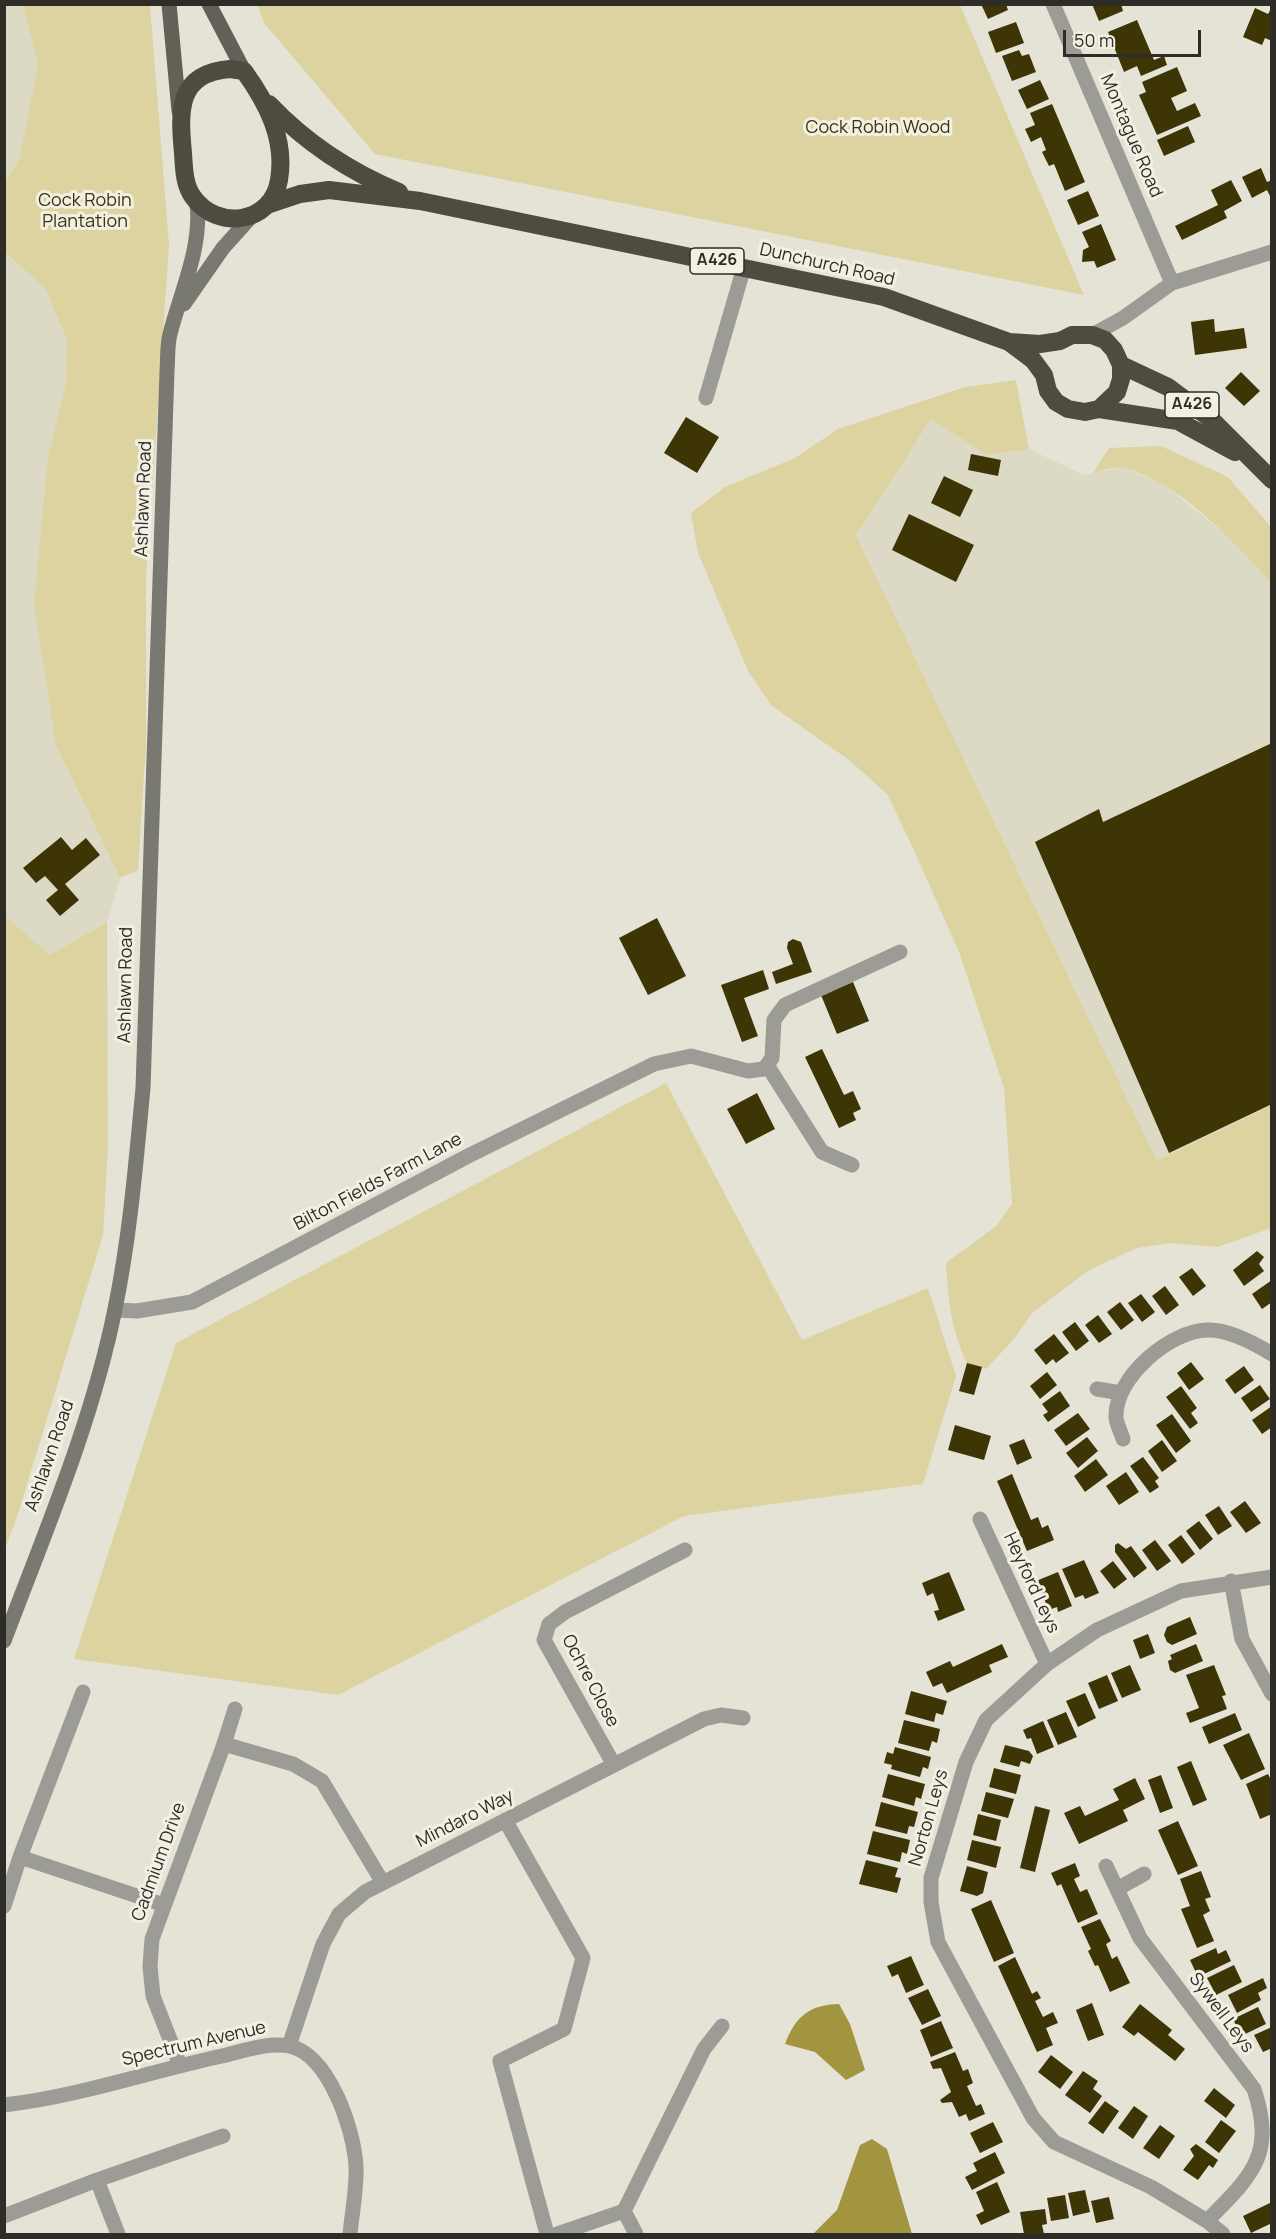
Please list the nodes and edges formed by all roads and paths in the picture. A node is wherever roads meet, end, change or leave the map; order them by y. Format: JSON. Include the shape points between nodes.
{"nodes":[{"id":1,"x":169,"y":4,"type":"edge"},
{"id":2,"x":209,"y":4,"type":"edge"},
{"id":3,"x":1053,"y":4,"type":"edge"},
{"id":4,"x":244,"y":71,"type":"junction"},
{"id":5,"x":263,"y":98,"type":"junction"},
{"id":6,"x":179,"y":117,"type":"junction"},
{"id":7,"x":420,"y":201,"type":"junction"},
{"id":8,"x":197,"y":203,"type":"junction"},
{"id":9,"x":267,"y":205,"type":"junction"},
{"id":10,"x":250,"y":218,"type":"junction"},
{"id":11,"x":1272,"y":252,"type":"edge"},
{"id":12,"x":744,"y":267,"type":"junction"},
{"id":13,"x":1172,"y":283,"type":"junction"},
{"id":14,"x":179,"y":312,"type":"junction"},
{"id":15,"x":1123,"y":318,"type":"junction"},
{"id":16,"x":1092,"y":335,"type":"junction"},
{"id":17,"x":1060,"y":341,"type":"junction"},
{"id":18,"x":1009,"y":342,"type":"junction"},
{"id":19,"x":1118,"y":357,"type":"junction"},
{"id":20,"x":1044,"y":375,"type":"junction"},
{"id":21,"x":706,"y":398,"type":"dead end"},
{"id":22,"x":1099,"y":409,"type":"junction"},
{"id":23,"x":1251,"y":461,"type":"junction"},
{"id":24,"x":1272,"y":480,"type":"edge"},
{"id":25,"x":900,"y":952,"type":"dead end"},
{"id":26,"x":767,"y":1065,"type":"junction"},
{"id":27,"x":852,"y":1165,"type":"dead end"},
{"id":28,"x":115,"y":1310,"type":"junction"},
{"id":29,"x":1272,"y":1354,"type":"edge"},
{"id":30,"x":1097,"y":1389,"type":"dead end"},
{"id":31,"x":1122,"y":1393,"type":"junction"},
{"id":32,"x":1123,"y":1439,"type":"dead end"},
{"id":33,"x":980,"y":1519,"type":"dead end"},
{"id":34,"x":685,"y":1550,"type":"dead end"},
{"id":35,"x":1272,"y":1577,"type":"edge"},
{"id":36,"x":1231,"y":1581,"type":"junction"},
{"id":37,"x":4,"y":1641,"type":"edge"},
{"id":38,"x":1047,"y":1664,"type":"junction"},
{"id":39,"x":83,"y":1692,"type":"dead end"},
{"id":40,"x":1272,"y":1694,"type":"edge"},
{"id":41,"x":235,"y":1710,"type":"dead end"},
{"id":42,"x":743,"y":1718,"type":"dead end"},
{"id":43,"x":224,"y":1744,"type":"junction"},
{"id":44,"x":614,"y":1765,"type":"junction"},
{"id":45,"x":505,"y":1820,"type":"junction"},
{"id":46,"x":20,"y":1857,"type":"junction"},
{"id":47,"x":1107,"y":1866,"type":"dead end"},
{"id":48,"x":1144,"y":1874,"type":"dead end"},
{"id":49,"x":383,"y":1883,"type":"junction"},
{"id":50,"x":1117,"y":1889,"type":"junction"},
{"id":51,"x":164,"y":1905,"type":"junction"},
{"id":52,"x":4,"y":1906,"type":"edge"},
{"id":53,"x":722,"y":2026,"type":"dead end"},
{"id":54,"x":289,"y":2046,"type":"junction"},
{"id":55,"x":180,"y":2065,"type":"junction"},
{"id":56,"x":4,"y":2105,"type":"edge"},
{"id":57,"x":223,"y":2136,"type":"dead end"},
{"id":58,"x":97,"y":2180,"type":"junction"},
{"id":59,"x":624,"y":2211,"type":"junction"},
{"id":60,"x":4,"y":2216,"type":"edge"},
{"id":61,"x":1207,"y":2221,"type":"junction"},
{"id":62,"x":353,"y":2234,"type":"edge"},
{"id":63,"x":118,"y":2235,"type":"edge"},
{"id":64,"x":547,"y":2235,"type":"edge"},
{"id":65,"x":557,"y":2235,"type":"edge"},
{"id":66,"x":636,"y":2235,"type":"edge"},
{"id":67,"x":1223,"y":2235,"type":"edge"}],
"edges":[{"from":1,"to":6,"type":"main road"},
{"from":2,"to":4,"type":"main road"},
{"from":3,"to":13,"type":"street","name":"Montague Road"},
{"from":4,"to":5,"type":"highway"},
{"from":4,"to":6,"type":"highway","via":[[206,73],[193,82]]},
{"from":5,"to":7,"type":"highway","name":"Dunchurch Road","number":"A426","via":[[292,128],[350,170]]},
{"from":5,"to":9,"type":"highway","via":[[281,145],[282,165],[279,184]]},
{"from":6,"to":8,"type":"highway","via":[[186,182]]},
{"from":7,"to":9,"type":"highway","name":"Dunchurch Road","number":"A426","via":[[329,190]]},
{"from":7,"to":12,"type":"highway","name":"Dunchurch Road","number":"A426"},
{"from":8,"to":10,"type":"highway","via":[[224,218]]},
{"from":8,"to":14,"type":"main road","name":"Ashlawn Road","via":[[197,237]]},
{"from":9,"to":10,"type":"highway"},
{"from":10,"to":14,"type":"main road","name":"Ashlawn Road","via":[[223,248]]},
{"from":11,"to":13,"type":"street"},
{"from":12,"to":18,"type":"highway","name":"Dunchurch Road","number":"A426","via":[[884,297]]},
{"from":12,"to":21,"type":"street"},
{"from":13,"to":15,"type":"street"},
{"from":14,"to":28,"type":"main road","name":"Ashlawn Road","via":[[170,335],[167,371],[143,1088],[134,1189]]},
{"from":15,"to":16,"type":"street"},
{"from":15,"to":19,"type":"street","via":[[1114,338]]},
{"from":16,"to":17,"type":"highway","name":"Dunchurch Road","number":"A426","via":[[1072,335]]},
{"from":16,"to":19,"type":"highway","name":"Dunchurch Road","number":"A426","via":[[1104,340]]},
{"from":17,"to":18,"type":"highway","name":"Dunchurch Road","number":"A426"},
{"from":17,"to":20,"type":"highway","via":[[1046,361]]},
{"from":18,"to":20,"type":"highway","name":"Dunchurch Road","number":"A426","via":[[1034,360]]},
{"from":19,"to":22,"type":"highway","via":[[1121,379],[1117,392]]},
{"from":19,"to":23,"type":"highway","name":"Dunchurch Road","number":"A426","via":[[1211,419]]},
{"from":20,"to":22,"type":"highway","name":"Dunchurch Road","number":"A426","via":[[1056,402],[1085,412]]},
{"from":22,"to":23,"type":"highway","name":"Dunchurch Road","number":"A426","via":[[1178,421]]},
{"from":23,"to":24,"type":"highway","name":"Dunchurch Road","number":"A426"},
{"from":25,"to":26,"type":"street","via":[[785,1005],[774,1020],[772,1058]]},
{"from":26,"to":27,"type":"street","via":[[822,1152]]},
{"from":26,"to":28,"type":"street","name":"Bilton Fields Farm Lane","via":[[748,1071],[691,1056],[654,1064],[470,1155],[192,1302],[137,1311]]},
{"from":28,"to":37,"type":"main road","name":"Ashlawn Road","via":[[74,1455]]},
{"from":29,"to":31,"type":"street","via":[[1240,1337],[1209,1329],[1185,1333],[1161,1345]]},
{"from":30,"to":31,"type":"street"},
{"from":31,"to":32,"type":"street","via":[[1116,1417]]},
{"from":33,"to":38,"type":"street","name":"Heyford Leys"},
{"from":34,"to":44,"type":"street","name":"Ochre Close","via":[[549,1624],[544,1640]]},
{"from":35,"to":36,"type":"street","name":"Norton Leys"},
{"from":36,"to":38,"type":"street","name":"Norton Leys","via":[[1181,1591],[1097,1630]]},
{"from":36,"to":40,"type":"street","via":[[1242,1639]]},
{"from":38,"to":61,"type":"street","name":"Norton Leys","via":[[986,1720],[966,1762],[931,1878],[938,1942],[1033,2118],[1054,2142],[1151,2187]]},
{"from":39,"to":46,"type":"street"},
{"from":41,"to":43,"type":"street","name":"Cadmium Drive"},
{"from":42,"to":44,"type":"street","name":"Mindaro Way","via":[[721,1715],[704,1719]]},
{"from":43,"to":49,"type":"street","via":[[293,1764],[322,1781]]},
{"from":43,"to":51,"type":"street","name":"Cadmium Drive"},
{"from":44,"to":45,"type":"street","name":"Mindaro Way"},
{"from":45,"to":49,"type":"street","name":"Mindaro Way"},
{"from":45,"to":64,"type":"street","via":[[583,1958],[564,2029],[500,2061]]},
{"from":46,"to":51,"type":"street"},
{"from":46,"to":52,"type":"street"},
{"from":47,"to":50,"type":"street","name":"Sywell Leys"},
{"from":48,"to":50,"type":"street"},
{"from":49,"to":54,"type":"street","name":"Mindaro Way","via":[[365,1892],[339,1914],[323,1944]]},
{"from":50,"to":61,"type":"street","name":"Sywell Leys","via":[[1140,1938],[1254,2089],[1262,2109],[1266,2127],[1262,2152],[1251,2173]]},
{"from":51,"to":55,"type":"street","name":"Cadmium Drive","via":[[152,1939],[153,1996]]},
{"from":53,"to":59,"type":"street","via":[[704,2049]]},
{"from":54,"to":55,"type":"street","name":"Spectrum Avenue","via":[[274,2045]]},
{"from":54,"to":62,"type":"street","name":"Spectrum Avenue","via":[[315,2060],[329,2079],[344,2113],[356,2166]]},
{"from":55,"to":56,"type":"street","name":"Spectrum Avenue","via":[[57,2098]]},
{"from":57,"to":58,"type":"street"},
{"from":58,"to":60,"type":"street"},
{"from":58,"to":63,"type":"street"},
{"from":59,"to":65,"type":"street"},
{"from":59,"to":66,"type":"street"},
{"from":61,"to":67,"type":"street","name":"Norton Leys"}]}
